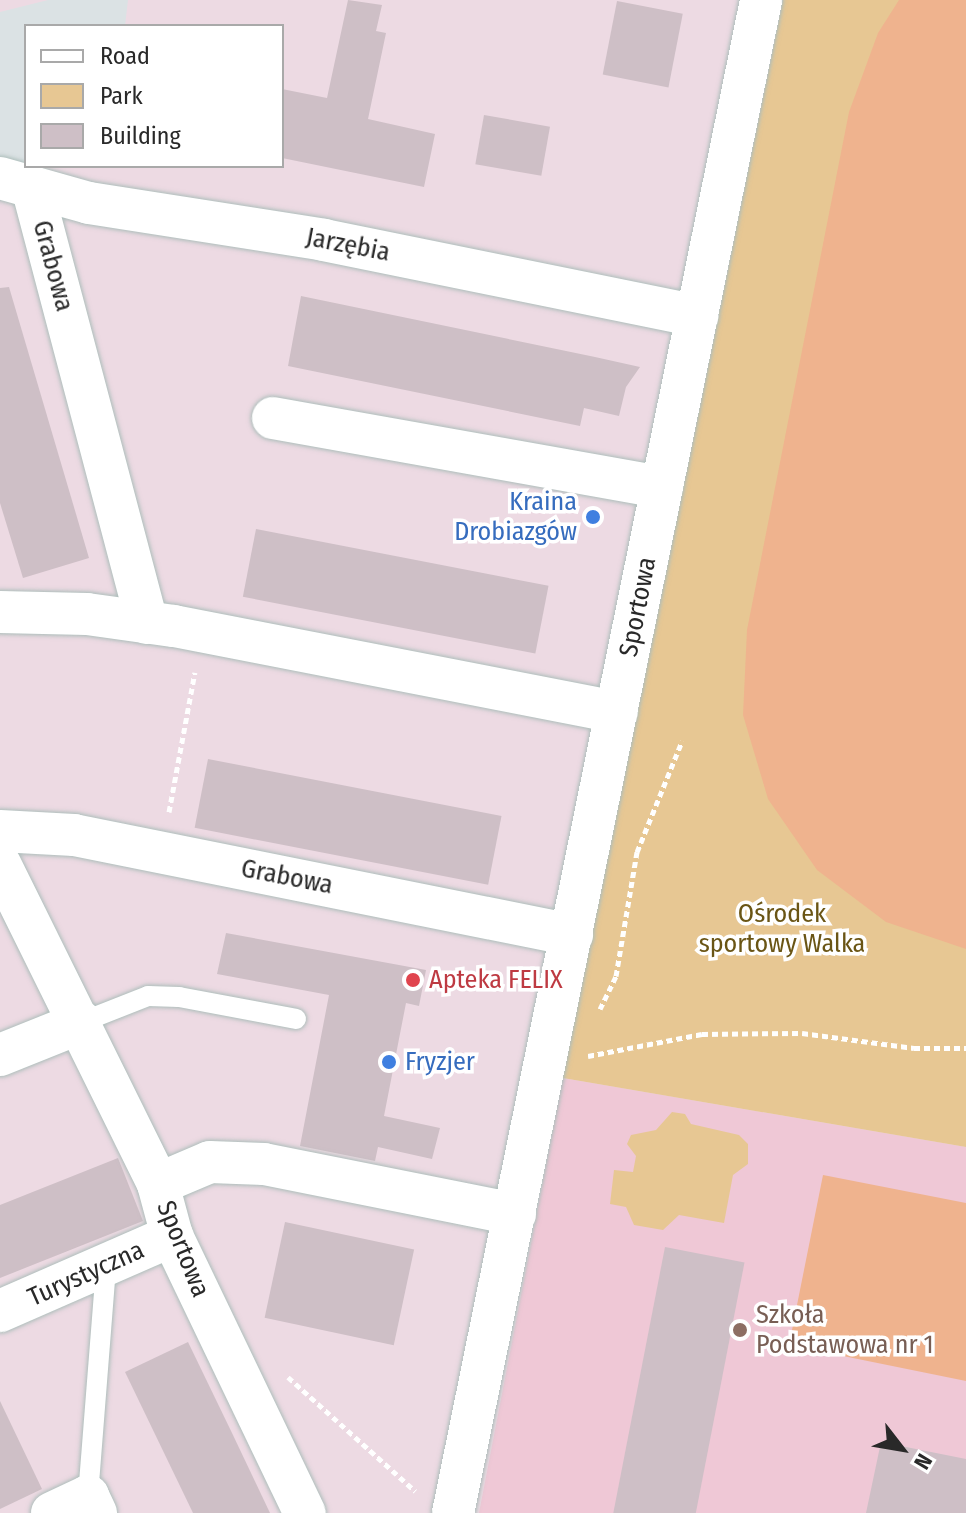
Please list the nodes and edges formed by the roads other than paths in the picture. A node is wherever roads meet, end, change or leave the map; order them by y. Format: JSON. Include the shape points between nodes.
{"nodes":[{"id":1,"x":761,"y":0,"type":"edge"},
{"id":2,"x":16,"y":182,"type":"edge"},
{"id":3,"x":697,"y":316,"type":"junction"},
{"id":4,"x":273,"y":418,"type":"dead end"},
{"id":5,"x":662,"y":487,"type":"junction"},
{"id":6,"x":0,"y":612,"type":"edge"},
{"id":7,"x":147,"y":623,"type":"junction"},
{"id":8,"x":617,"y":712,"type":"junction"},
{"id":9,"x":0,"y":831,"type":"edge"},
{"id":10,"x":0,"y":864,"type":"edge"},
{"id":11,"x":572,"y":935,"type":"junction"},
{"id":12,"x":296,"y":1019,"type":"dead end"},
{"id":13,"x":82,"y":1022,"type":"junction"},
{"id":14,"x":0,"y":1055,"type":"edge"},
{"id":15,"x":158,"y":1184,"type":"junction"},
{"id":16,"x":515,"y":1214,"type":"junction"},
{"id":17,"x":172,"y":1236,"type":"junction"},
{"id":18,"x":106,"y":1265,"type":"junction"},
{"id":19,"x":0,"y":1311,"type":"edge"},
{"id":20,"x":78,"y":1507,"type":"edge"},
{"id":21,"x":305,"y":1513,"type":"edge"},
{"id":22,"x":453,"y":1513,"type":"edge"}],
"edges":[{"from":1,"to":3,"type":"street","name":"Sportowa"},
{"from":2,"to":3,"type":"street","name":"Jarzębia","via":[[89,203],[310,237]]},
{"from":2,"to":7,"type":"street","name":"Grabowa"},
{"from":3,"to":5,"type":"street","name":"Sportowa"},
{"from":4,"to":5,"type":"street"},
{"from":5,"to":8,"type":"street","name":"Sportowa"},
{"from":6,"to":7,"type":"street"},
{"from":7,"to":8,"type":"street"},
{"from":8,"to":11,"type":"street","name":"Sportowa"},
{"from":9,"to":11,"type":"street","name":"Grabowa","via":[[42,830]]},
{"from":10,"to":13,"type":"street"},
{"from":11,"to":16,"type":"street","name":"Sportowa"},
{"from":12,"to":13,"type":"lane","via":[[148,996]]},
{"from":13,"to":14,"type":"street"},
{"from":13,"to":15,"type":"street"},
{"from":15,"to":16,"type":"street","name":"Sportowa","via":[[210,1162],[264,1164]]},
{"from":15,"to":17,"type":"street","name":"Sportowa"},
{"from":16,"to":22,"type":"street","name":"Sportowa"},
{"from":17,"to":18,"type":"street","name":"Turystyczna"},
{"from":17,"to":21,"type":"street","name":"Sportowa"},
{"from":18,"to":19,"type":"street","name":"Turystyczna"},
{"from":18,"to":20,"type":"lane"}]}
